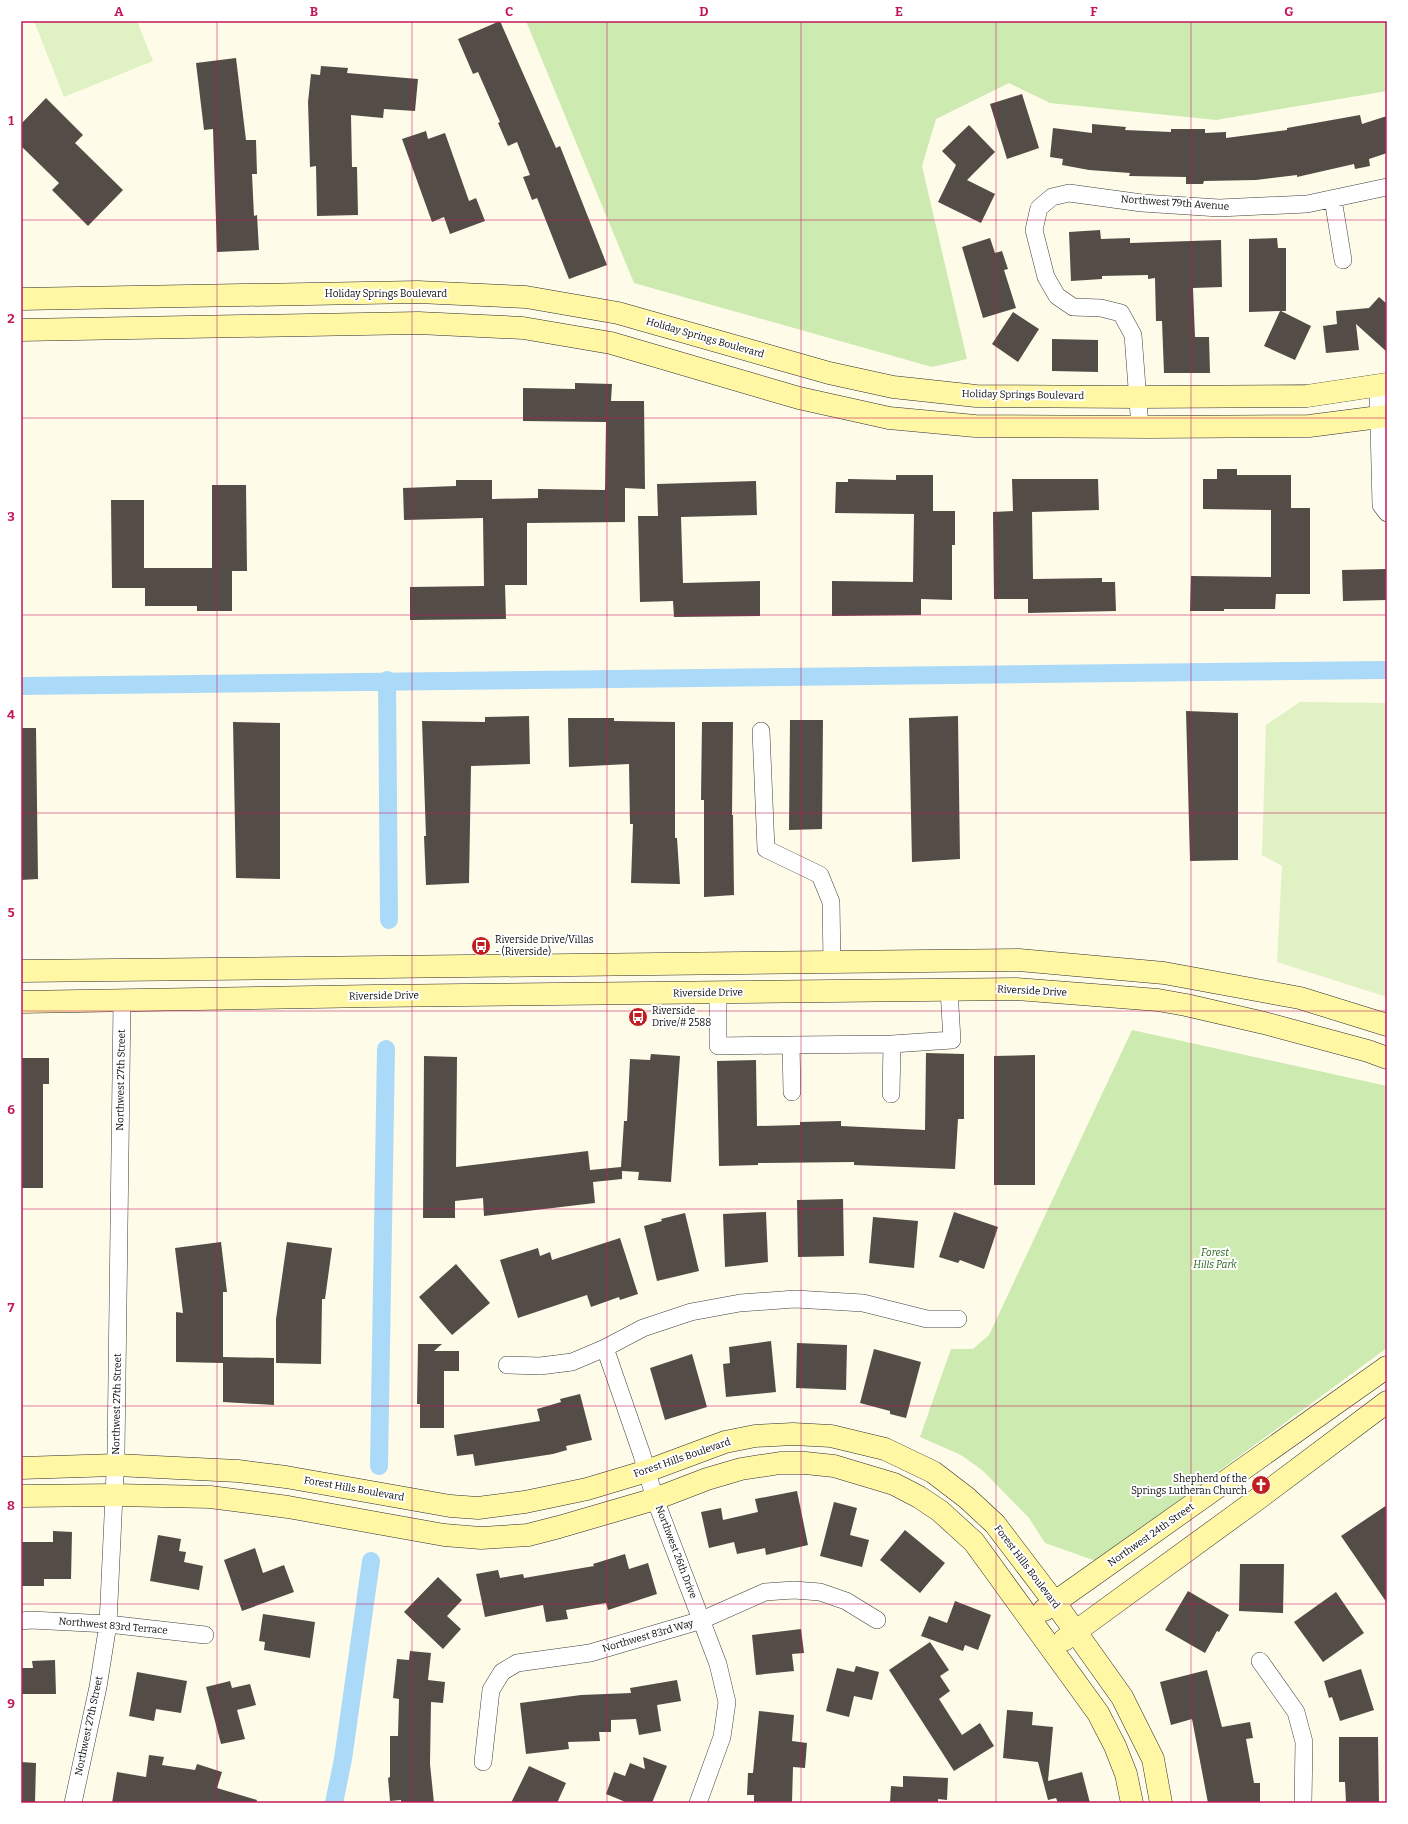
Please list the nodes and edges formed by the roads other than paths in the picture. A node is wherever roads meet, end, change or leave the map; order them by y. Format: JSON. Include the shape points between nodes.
{"nodes":[{"id":1,"x":1387,"y":187,"type":"edge"},
{"id":2,"x":1333,"y":199,"type":"junction"},
{"id":3,"x":1343,"y":260,"type":"dead end"},
{"id":4,"x":374,"y":293,"type":"junction"},
{"id":5,"x":21,"y":299,"type":"edge"},
{"id":6,"x":376,"y":324,"type":"junction"},
{"id":7,"x":21,"y":330,"type":"edge"},
{"id":8,"x":1383,"y":385,"type":"edge"},
{"id":9,"x":1138,"y":397,"type":"junction"},
{"id":10,"x":1383,"y":417,"type":"edge"},
{"id":11,"x":1140,"y":428,"type":"junction"},
{"id":12,"x":1387,"y":513,"type":"edge"},
{"id":13,"x":761,"y":731,"type":"dead end"},
{"id":14,"x":832,"y":962,"type":"junction"},
{"id":15,"x":162,"y":968,"type":"junction"},
{"id":16,"x":82,"y":969,"type":"junction"},
{"id":17,"x":21,"y":971,"type":"edge"},
{"id":18,"x":949,"y":990,"type":"junction"},
{"id":19,"x":718,"y":993,"type":"junction"},
{"id":20,"x":122,"y":1001,"type":"junction"},
{"id":21,"x":21,"y":1002,"type":"edge"},
{"id":22,"x":1387,"y":1025,"type":"edge"},
{"id":23,"x":892,"y":1044,"type":"junction"},
{"id":24,"x":792,"y":1045,"type":"junction"},
{"id":25,"x":1387,"y":1058,"type":"edge"},
{"id":26,"x":792,"y":1092,"type":"dead end"},
{"id":27,"x":891,"y":1094,"type":"dead end"},
{"id":28,"x":958,"y":1319,"type":"dead end"},
{"id":29,"x":605,"y":1348,"type":"junction"},
{"id":30,"x":507,"y":1365,"type":"dead end"},
{"id":31,"x":1387,"y":1367,"type":"edge"},
{"id":32,"x":1387,"y":1402,"type":"edge"},
{"id":33,"x":116,"y":1465,"type":"junction"},
{"id":34,"x":21,"y":1468,"type":"edge"},
{"id":35,"x":647,"y":1470,"type":"junction"},
{"id":36,"x":933,"y":1472,"type":"junction"},
{"id":37,"x":384,"y":1494,"type":"junction"},
{"id":38,"x":114,"y":1495,"type":"junction"},
{"id":39,"x":21,"y":1496,"type":"edge"},
{"id":40,"x":919,"y":1497,"type":"junction"},
{"id":41,"x":655,"y":1499,"type":"junction"},
{"id":42,"x":377,"y":1524,"type":"junction"},
{"id":43,"x":1055,"y":1603,"type":"junction"},
{"id":44,"x":1031,"y":1619,"type":"junction"},
{"id":45,"x":702,"y":1620,"type":"junction"},
{"id":46,"x":877,"y":1620,"type":"dead end"},
{"id":47,"x":21,"y":1621,"type":"edge"},
{"id":48,"x":108,"y":1624,"type":"junction"},
{"id":49,"x":1076,"y":1632,"type":"junction"},
{"id":50,"x":205,"y":1635,"type":"dead end"},
{"id":51,"x":1052,"y":1649,"type":"junction"},
{"id":52,"x":1260,"y":1661,"type":"dead end"},
{"id":53,"x":483,"y":1762,"type":"dead end"},
{"id":54,"x":1160,"y":1798,"type":"edge"},
{"id":55,"x":1131,"y":1801,"type":"edge"},
{"id":56,"x":73,"y":1803,"type":"edge"},
{"id":57,"x":698,"y":1803,"type":"edge"},
{"id":58,"x":1302,"y":1803,"type":"edge"}],
"edges":[{"from":1,"to":2,"type":"street","name":"Northwest 79th Avenue"},
{"from":2,"to":3,"type":"street"},
{"from":2,"to":9,"type":"street","name":"Northwest 79th Avenue","via":[[1307,204],[1218,208],[1069,193],[1052,197],[1039,208],[1034,230],[1046,277],[1057,296],[1073,307],[1101,308],[1121,313],[1134,335]]},
{"from":4,"to":5,"type":"street","name":"Holiday Springs Boulevard"},
{"from":4,"to":6,"type":"street"},
{"from":4,"to":9,"type":"street","name":"Holiday Springs Boulevard","via":[[418,292],[526,297],[618,313],[829,373],[893,388],[976,396]]},
{"from":6,"to":7,"type":"street"},
{"from":6,"to":11,"type":"street","via":[[418,323],[523,328],[611,343],[799,398],[888,418],[975,426]]},
{"from":8,"to":9,"type":"street","name":"Holiday Springs Boulevard","via":[[1307,396]]},
{"from":8,"to":10,"type":"street"},
{"from":9,"to":11,"type":"street"},
{"from":10,"to":11,"type":"street","via":[[1309,426]]},
{"from":10,"to":12,"type":"street","via":[[1381,505]]},
{"from":13,"to":14,"type":"street","via":[[766,849],[820,875],[831,902]]},
{"from":14,"to":15,"type":"street"},
{"from":14,"to":22,"type":"street","via":[[1018,960],[1164,973],[1300,998]]},
{"from":15,"to":16,"type":"street"},
{"from":15,"to":20,"type":"street","via":[[133,989]]},
{"from":16,"to":17,"type":"street"},
{"from":16,"to":20,"type":"street","via":[[107,982],[117,991]]},
{"from":18,"to":19,"type":"street","name":"Riverside Drive"},
{"from":18,"to":23,"type":"street","via":[[952,1040]]},
{"from":18,"to":25,"type":"street","name":"Riverside Drive","via":[[1016,989],[1158,1000],[1264,1023]]},
{"from":19,"to":20,"type":"street","name":"Riverside Drive"},
{"from":19,"to":24,"type":"street","via":[[718,1046]]},
{"from":20,"to":21,"type":"street","name":"Riverside Drive"},
{"from":20,"to":33,"type":"street","name":"Northwest 27th Street"},
{"from":23,"to":24,"type":"street"},
{"from":23,"to":27,"type":"street"},
{"from":24,"to":26,"type":"street"},
{"from":28,"to":29,"type":"street","via":[[928,1319],[863,1303],[795,1299],[740,1303],[691,1312],[643,1328]]},
{"from":29,"to":30,"type":"street","via":[[572,1362],[540,1366]]},
{"from":29,"to":35,"type":"street","name":"Northwest 26th Drive"},
{"from":31,"to":43,"type":"street","name":"Northwest 24th Street"},
{"from":32,"to":49,"type":"street"},
{"from":33,"to":34,"type":"street","name":"Forest Hills Boulevard"},
{"from":33,"to":37,"type":"street","name":"Forest Hills Boulevard","via":[[238,1471]]},
{"from":33,"to":38,"type":"street","name":"Northwest 27th Street"},
{"from":35,"to":36,"type":"street","name":"Forest Hills Boulevard","via":[[725,1442],[755,1436],[793,1434],[831,1436],[885,1449]]},
{"from":35,"to":37,"type":"street","name":"Forest Hills Boulevard","via":[[587,1490],[478,1508],[450,1506]]},
{"from":35,"to":41,"type":"street","name":"Northwest 26th Drive"},
{"from":36,"to":40,"type":"street"},
{"from":36,"to":43,"type":"street","name":"Forest Hills Boulevard","via":[[996,1524]]},
{"from":37,"to":42,"type":"street"},
{"from":38,"to":39,"type":"street"},
{"from":38,"to":42,"type":"street","via":[[210,1497],[288,1507]]},
{"from":38,"to":48,"type":"street","name":"Northwest 27th Street"},
{"from":40,"to":41,"type":"street","via":[[894,1484],[834,1466],[780,1463],[720,1475]]},
{"from":40,"to":44,"type":"street","via":[[940,1510],[974,1542]]},
{"from":41,"to":42,"type":"street","via":[[528,1535],[473,1538]]},
{"from":41,"to":45,"type":"street","name":"Northwest 26th Drive"},
{"from":43,"to":44,"type":"street","name":"Northwest 24th Street"},
{"from":43,"to":49,"type":"street","name":"Forest Hills Boulevard"},
{"from":44,"to":51,"type":"street"},
{"from":45,"to":46,"type":"street","name":"Northwest 83rd Way","via":[[765,1592],[794,1590],[820,1592],[846,1601]]},
{"from":45,"to":53,"type":"street","name":"Northwest 83rd Way","via":[[590,1653],[517,1663],[502,1672],[491,1690]]},
{"from":45,"to":57,"type":"street","name":"Northwest 26th Drive","via":[[718,1664],[727,1702],[722,1737]]},
{"from":47,"to":48,"type":"street","name":"Northwest 83rd Terrace"},
{"from":48,"to":50,"type":"street","name":"Northwest 83rd Terrace"},
{"from":48,"to":56,"type":"street","name":"Northwest 27th Street","via":[[98,1687]]},
{"from":49,"to":51,"type":"street"},
{"from":49,"to":54,"type":"street","name":"Forest Hills Boulevard","via":[[1122,1697],[1139,1730],[1152,1759]]},
{"from":51,"to":55,"type":"street","via":[[1098,1713],[1126,1774]]},
{"from":52,"to":58,"type":"street","via":[[1296,1712],[1304,1742]]},
{"from":54,"to":55,"type":"street"}]}
